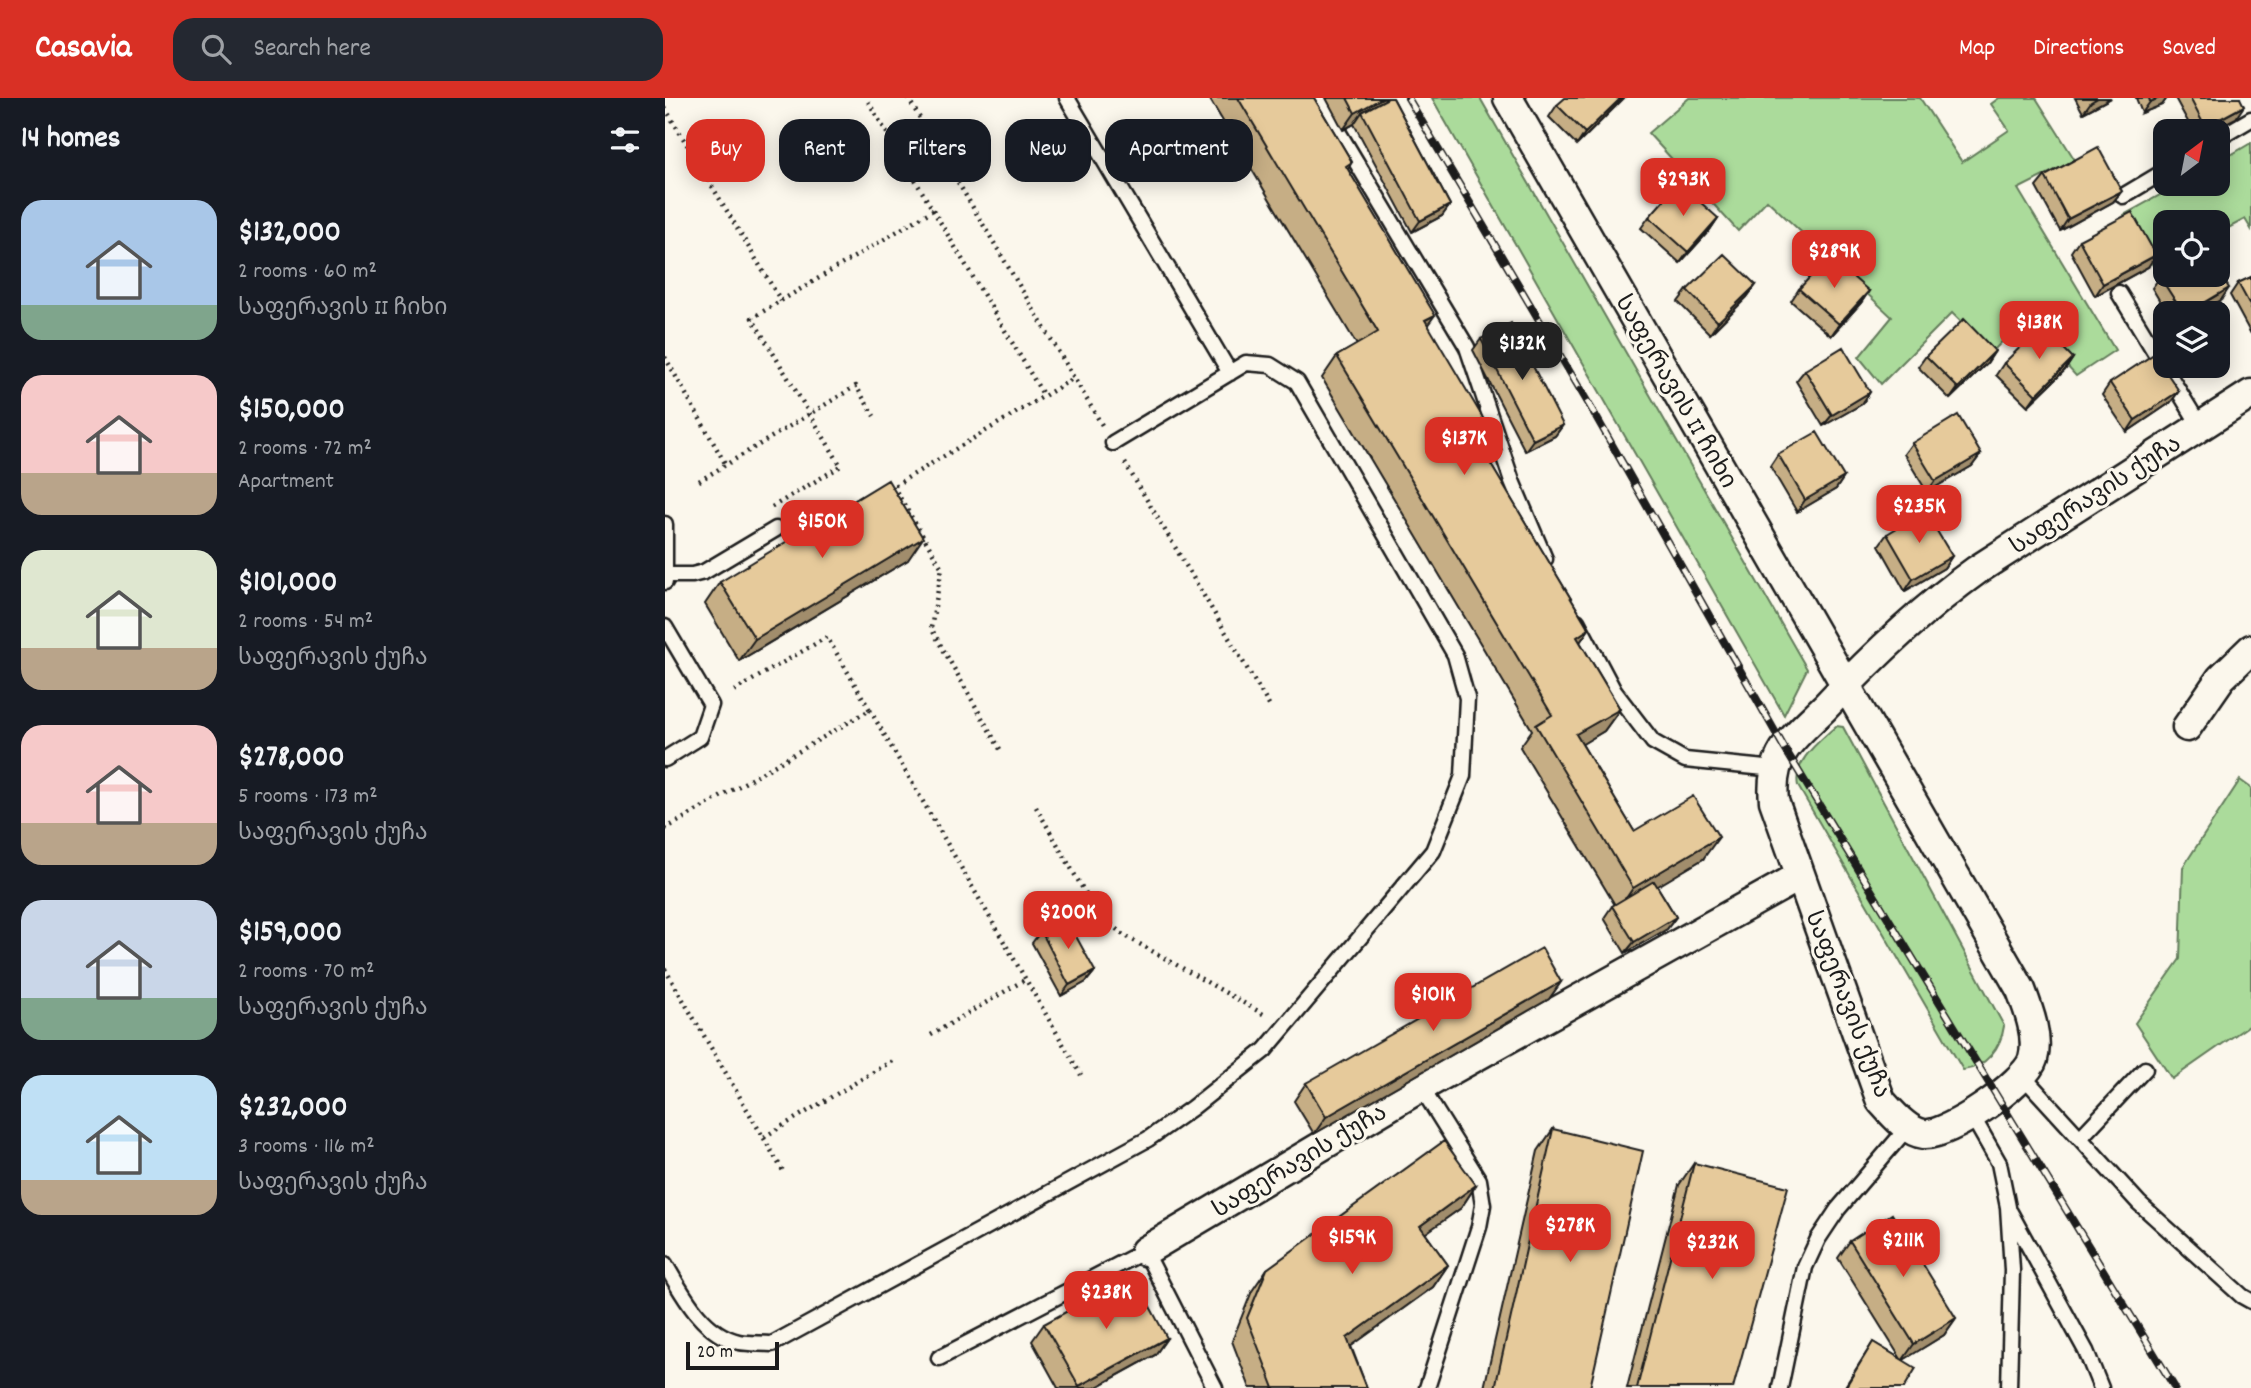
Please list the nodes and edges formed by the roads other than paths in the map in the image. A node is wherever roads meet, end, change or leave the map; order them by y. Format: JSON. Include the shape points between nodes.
{"nodes":[{"id":1,"x":1067,"y":98,"type":"edge"},
{"id":2,"x":1318,"y":98,"type":"edge"},
{"id":3,"x":1508,"y":98,"type":"edge"},
{"id":4,"x":2251,"y":119,"type":"edge"},
{"id":5,"x":2230,"y":131,"type":"edge"},
{"id":6,"x":2153,"y":178,"type":"edge"},
{"id":7,"x":2123,"y":196,"type":"edge"},
{"id":8,"x":2119,"y":293,"type":"edge"},
{"id":9,"x":1230,"y":373,"type":"junction"},
{"id":10,"x":2251,"y":394,"type":"edge"},
{"id":11,"x":2200,"y":426,"type":"junction"},
{"id":12,"x":1113,"y":443,"type":"road end"},
{"id":13,"x":665,"y":524,"type":"edge"},
{"id":14,"x":776,"y":529,"type":"road end"},
{"id":15,"x":1548,"y":567,"type":"edge"},
{"id":16,"x":665,"y":575,"type":"edge"},
{"id":17,"x":665,"y":582,"type":"edge"},
{"id":18,"x":1572,"y":612,"type":"edge"},
{"id":19,"x":665,"y":627,"type":"edge"},
{"id":20,"x":2251,"y":649,"type":"edge"},
{"id":21,"x":1847,"y":684,"type":"junction"},
{"id":22,"x":2187,"y":727,"type":"dead end"},
{"id":23,"x":665,"y":760,"type":"edge"},
{"id":24,"x":1775,"y":769,"type":"junction"},
{"id":25,"x":1800,"y":876,"type":"junction"},
{"id":26,"x":2145,"y":1069,"type":"dead end"},
{"id":27,"x":2023,"y":1076,"type":"junction"},
{"id":28,"x":1421,"y":1087,"type":"junction"},
{"id":29,"x":1971,"y":1114,"type":"junction"},
{"id":30,"x":1909,"y":1126,"type":"junction"},
{"id":31,"x":2080,"y":1138,"type":"junction"},
{"id":32,"x":2008,"y":1208,"type":"junction"},
{"id":33,"x":1145,"y":1251,"type":"junction"},
{"id":34,"x":665,"y":1264,"type":"edge"},
{"id":35,"x":2251,"y":1301,"type":"edge"},
{"id":36,"x":939,"y":1357,"type":"dead end"},
{"id":37,"x":1215,"y":1388,"type":"edge"},
{"id":38,"x":1427,"y":1388,"type":"edge"},
{"id":39,"x":1780,"y":1388,"type":"edge"},
{"id":40,"x":2009,"y":1388,"type":"edge"},
{"id":41,"x":2101,"y":1388,"type":"edge"}],
"edges":[{"from":1,"to":9,"type":"lane"},
{"from":2,"to":15,"type":"lane","via":[[1467,347],[1512,481]]},
{"from":3,"to":21,"type":"street","name":"საფერავის II ჩიხი"},
{"from":4,"to":5,"type":"lane"},
{"from":6,"to":7,"type":"lane"},
{"from":8,"to":11,"type":"lane"},
{"from":9,"to":12,"type":"lane"},
{"from":9,"to":34,"type":"lane","via":[[1246,363],[1271,365],[1297,382],[1455,655],[1467,698],[1462,776],[1433,851],[1265,1050],[1192,1108],[1149,1139],[772,1344],[737,1342],[709,1326]]},
{"from":10,"to":11,"type":"street","name":"საფერავის ქუჩა"},
{"from":11,"to":21,"type":"street","name":"საფერავის ქუჩა","via":[[1944,594]]},
{"from":13,"to":16,"type":"lane"},
{"from":14,"to":16,"type":"lane","via":[[704,572]]},
{"from":16,"to":17,"type":"lane"},
{"from":18,"to":24,"type":"lane","via":[[1614,691],[1653,742],[1685,760]]},
{"from":19,"to":23,"type":"lane","via":[[711,705],[700,737]]},
{"from":20,"to":22,"type":"street","via":[[2221,678]]},
{"from":21,"to":24,"type":"street","via":[[1785,749]]},
{"from":21,"to":27,"type":"street","name":"საფერავის ქუჩა","via":[[2021,990],[2032,1018],[2034,1041],[2033,1059]]},
{"from":24,"to":25,"type":"street","via":[[1774,801]]},
{"from":25,"to":28,"type":"street","name":"საფერავის ქუჩა"},
{"from":25,"to":30,"type":"street","name":"საფერავის ქუჩა","via":[[1881,1101]]},
{"from":26,"to":31,"type":"lane"},
{"from":27,"to":29,"type":"street","name":"საფერავის ქუჩა","via":[[1998,1099]]},
{"from":27,"to":31,"type":"lane"},
{"from":28,"to":33,"type":"street","name":"საფერავის ქუჩა"},
{"from":28,"to":38,"type":"lane","via":[[1479,1180],[1483,1205]]},
{"from":29,"to":30,"type":"street","name":"საფერავის ქუჩა","via":[[1923,1134]]},
{"from":29,"to":32,"type":"lane","via":[[1999,1163]]},
{"from":30,"to":39,"type":"lane","via":[[1818,1239],[1805,1267]]},
{"from":31,"to":35,"type":"lane","via":[[2139,1203]]},
{"from":32,"to":40,"type":"lane","via":[[2012,1270]]},
{"from":32,"to":41,"type":"lane","via":[[2086,1351]]},
{"from":33,"to":36,"type":"lane"},
{"from":33,"to":37,"type":"lane"}]}
